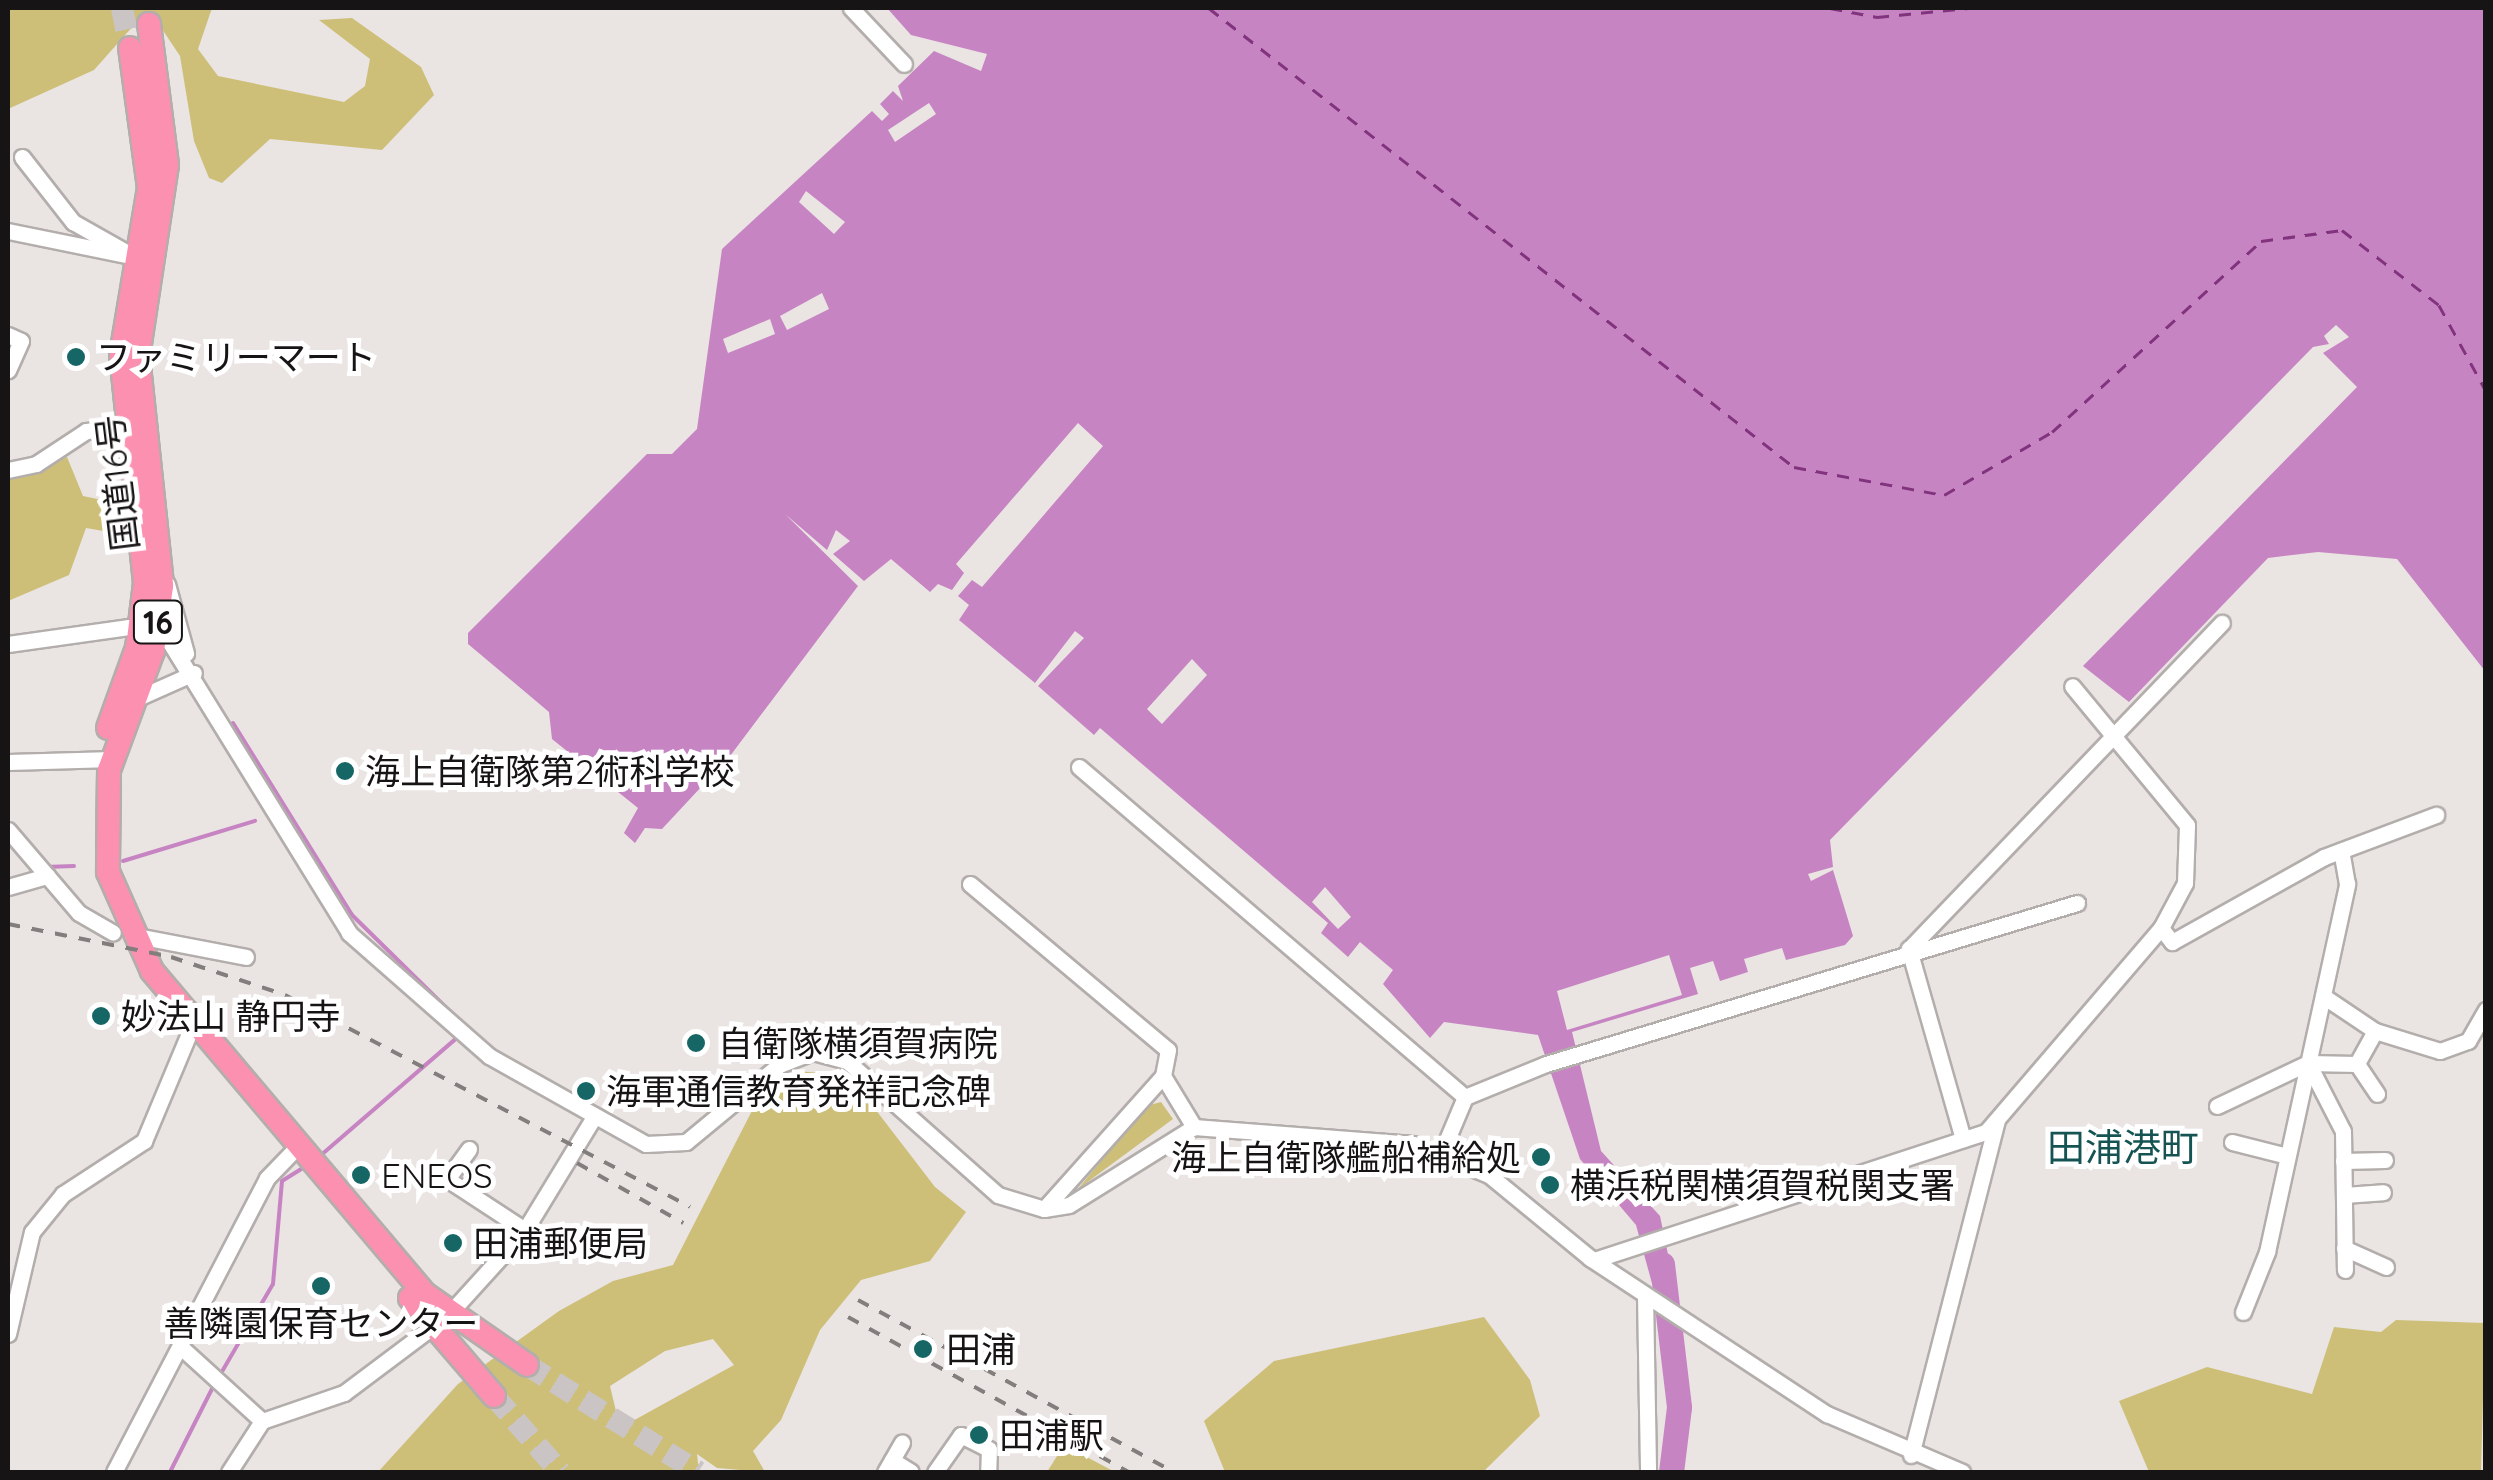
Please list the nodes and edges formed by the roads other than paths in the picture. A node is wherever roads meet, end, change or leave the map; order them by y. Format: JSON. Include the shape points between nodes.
{"nodes":[{"id":1,"x":851,"y":8,"type":"edge"},
{"id":2,"x":150,"y":24,"type":"dead end"},
{"id":3,"x":130,"y":48,"type":"tunnel mouth"},
{"id":4,"x":904,"y":64,"type":"dead end"},
{"id":5,"x":151,"y":101,"type":"junction"},
{"id":6,"x":22,"y":157,"type":"dead end"},
{"id":7,"x":8,"y":232,"type":"edge"},
{"id":8,"x":139,"y":257,"type":"junction"},
{"id":9,"x":8,"y":335,"type":"edge"},
{"id":10,"x":8,"y":370,"type":"edge"},
{"id":11,"x":136,"y":426,"type":"junction"},
{"id":12,"x":8,"y":470,"type":"edge"},
{"id":13,"x":161,"y":556,"type":"junction"},
{"id":14,"x":2222,"y":623,"type":"dead end"},
{"id":15,"x":148,"y":630,"type":"junction"},
{"id":16,"x":8,"y":644,"type":"edge"},
{"id":17,"x":191,"y":668,"type":"junction"},
{"id":18,"x":2072,"y":686,"type":"dead end"},
{"id":19,"x":135,"y":701,"type":"junction"},
{"id":20,"x":2112,"y":733,"type":"junction"},
{"id":21,"x":105,"y":759,"type":"junction"},
{"id":22,"x":8,"y":762,"type":"edge"},
{"id":23,"x":1079,"y":767,"type":"dead end"},
{"id":24,"x":2436,"y":815,"type":"dead end"},
{"id":25,"x":8,"y":830,"type":"edge"},
{"id":26,"x":2341,"y":850,"type":"junction"},
{"id":27,"x":46,"y":876,"type":"junction"},
{"id":28,"x":970,"y":884,"type":"dead end"},
{"id":29,"x":8,"y":887,"type":"edge"},
{"id":30,"x":2077,"y":903,"type":"dead end"},
{"id":31,"x":2161,"y":928,"type":"junction"},
{"id":32,"x":122,"y":933,"type":"junction"},
{"id":33,"x":1909,"y":949,"type":"junction"},
{"id":34,"x":246,"y":957,"type":"dead end"},
{"id":35,"x":2322,"y":996,"type":"junction"},
{"id":36,"x":2486,"y":1010,"type":"edge"},
{"id":37,"x":2375,"y":1031,"type":"junction"},
{"id":38,"x":2480,"y":1032,"type":"edge"},
{"id":39,"x":188,"y":1036,"type":"junction"},
{"id":40,"x":2308,"y":1062,"type":"junction"},
{"id":41,"x":2357,"y":1064,"type":"junction"},
{"id":42,"x":1163,"y":1076,"type":"junction"},
{"id":43,"x":2377,"y":1094,"type":"dead end"},
{"id":44,"x":1466,"y":1097,"type":"junction"},
{"id":45,"x":2217,"y":1106,"type":"dead end"},
{"id":46,"x":594,"y":1117,"type":"junction"},
{"id":47,"x":1997,"y":1121,"type":"junction"},
{"id":48,"x":1194,"y":1127,"type":"junction"},
{"id":49,"x":1962,"y":1140,"type":"junction"},
{"id":50,"x":2232,"y":1142,"type":"dead end"},
{"id":51,"x":469,"y":1149,"type":"dead end"},
{"id":52,"x":1441,"y":1154,"type":"junction"},
{"id":53,"x":2288,"y":1156,"type":"junction"},
{"id":54,"x":301,"y":1158,"type":"junction"},
{"id":55,"x":2385,"y":1160,"type":"dead end"},
{"id":56,"x":2343,"y":1161,"type":"junction"},
{"id":57,"x":2384,"y":1192,"type":"dead end"},
{"id":58,"x":2344,"y":1195,"type":"junction"},
{"id":59,"x":1044,"y":1210,"type":"junction"},
{"id":60,"x":525,"y":1230,"type":"junction"},
{"id":61,"x":2344,"y":1248,"type":"junction"},
{"id":62,"x":1594,"y":1260,"type":"junction"},
{"id":63,"x":2386,"y":1267,"type":"dead end"},
{"id":64,"x":2345,"y":1270,"type":"dead end"},
{"id":65,"x":1649,"y":1298,"type":"junction"},
{"id":66,"x":2243,"y":1312,"type":"dead end"},
{"id":67,"x":441,"y":1320,"type":"junction"},
{"id":68,"x":8,"y":1334,"type":"edge"},
{"id":69,"x":183,"y":1349,"type":"junction"},
{"id":70,"x":527,"y":1365,"type":"tunnel mouth"},
{"id":71,"x":494,"y":1396,"type":"tunnel mouth"},
{"id":72,"x":262,"y":1421,"type":"junction"},
{"id":73,"x":902,"y":1442,"type":"dead end"},
{"id":74,"x":1911,"y":1454,"type":"junction"},
{"id":75,"x":888,"y":1466,"type":"edge"},
{"id":76,"x":114,"y":1472,"type":"edge"},
{"id":77,"x":229,"y":1472,"type":"edge"},
{"id":78,"x":910,"y":1472,"type":"edge"},
{"id":79,"x":935,"y":1472,"type":"edge"},
{"id":80,"x":988,"y":1472,"type":"edge"},
{"id":81,"x":1648,"y":1472,"type":"edge"},
{"id":82,"x":1962,"y":1472,"type":"edge"}],
"edges":[{"from":1,"to":4,"type":"street"},
{"from":2,"to":5,"type":"highway","name":"国道16号","number":"16"},
{"from":3,"to":5,"type":"highway","name":"国道16号","number":"16"},
{"from":5,"to":8,"type":"highway","name":"国道16号","number":"16"},
{"from":6,"to":8,"type":"street","via":[[73,222]]},
{"from":7,"to":8,"type":"street"},
{"from":8,"to":11,"type":"highway","name":"国道16号","number":"16","via":[[121,355]]},
{"from":9,"to":10,"type":"street","via":[[21,341]]},
{"from":11,"to":12,"type":"street","via":[[86,431],[36,464]]},
{"from":11,"to":13,"type":"highway","name":"国道16号","number":"16"},
{"from":11,"to":15,"type":"highway","name":"国道16号","number":"16"},
{"from":13,"to":15,"type":"highway","name":"国道16号","number":"16"},
{"from":13,"to":17,"type":"street"},
{"from":14,"to":20,"type":"street"},
{"from":15,"to":16,"type":"street"},
{"from":15,"to":17,"type":"street"},
{"from":15,"to":19,"type":"highway","name":"国道16号","number":"16"},
{"from":15,"to":21,"type":"highway","name":"国道16号","number":"16"},
{"from":17,"to":19,"type":"street"},
{"from":17,"to":46,"type":"street","via":[[240,768],[349,933],[489,1056]]},
{"from":18,"to":20,"type":"street"},
{"from":19,"to":21,"type":"highway","name":"国道16号","number":"16"},
{"from":20,"to":31,"type":"street","via":[[2187,825],[2185,883]]},
{"from":20,"to":33,"type":"street"},
{"from":21,"to":22,"type":"street"},
{"from":21,"to":32,"type":"highway","name":"国道16号","number":"16","via":[[90,830]]},
{"from":23,"to":44,"type":"street"},
{"from":24,"to":26,"type":"street"},
{"from":25,"to":27,"type":"street"},
{"from":26,"to":31,"type":"street","via":[[2172,942]]},
{"from":26,"to":35,"type":"street","via":[[2347,884]]},
{"from":27,"to":29,"type":"street"},
{"from":27,"to":32,"type":"street","via":[[79,913]]},
{"from":28,"to":42,"type":"street","via":[[1168,1050]]},
{"from":30,"to":33,"type":"street"},
{"from":31,"to":47,"type":"street"},
{"from":32,"to":34,"type":"street"},
{"from":32,"to":39,"type":"highway","name":"国道16号","number":"16"},
{"from":32,"to":54,"type":"highway","name":"国道16号","number":"16"},
{"from":33,"to":44,"type":"street"},
{"from":33,"to":49,"type":"street"},
{"from":35,"to":37,"type":"street"},
{"from":35,"to":40,"type":"street"},
{"from":36,"to":38,"type":"street"},
{"from":37,"to":38,"type":"street","via":[[2440,1050]]},
{"from":37,"to":41,"type":"street"},
{"from":39,"to":54,"type":"highway","name":"国道16号","number":"16"},
{"from":39,"to":68,"type":"street","via":[[144,1140],[63,1194],[32,1232]]},
{"from":40,"to":41,"type":"street"},
{"from":40,"to":45,"type":"street"},
{"from":40,"to":53,"type":"street"},
{"from":40,"to":56,"type":"street","via":[[2343,1131]]},
{"from":41,"to":43,"type":"street"},
{"from":42,"to":48,"type":"street"},
{"from":42,"to":59,"type":"street"},
{"from":44,"to":52,"type":"street"},
{"from":46,"to":59,"type":"street","via":[[671,1147],[779,1066],[829,1054],[998,1195]]},
{"from":46,"to":60,"type":"street"},
{"from":47,"to":49,"type":"street"},
{"from":47,"to":74,"type":"street"},
{"from":48,"to":52,"type":"street"},
{"from":48,"to":59,"type":"street","via":[[1069,1204]]},
{"from":49,"to":62,"type":"street","via":[[1607,1248]]},
{"from":50,"to":53,"type":"street"},
{"from":51,"to":60,"type":"street","via":[[446,1178]]},
{"from":52,"to":62,"type":"street","via":[[1489,1175]]},
{"from":53,"to":66,"type":"street"},
{"from":54,"to":67,"type":"highway","name":"国道16号","number":"16"},
{"from":54,"to":69,"type":"street"},
{"from":55,"to":56,"type":"street"},
{"from":56,"to":58,"type":"street"},
{"from":57,"to":58,"type":"street"},
{"from":58,"to":61,"type":"street"},
{"from":60,"to":67,"type":"street"},
{"from":61,"to":63,"type":"street"},
{"from":61,"to":64,"type":"street"},
{"from":62,"to":65,"type":"street"},
{"from":65,"to":74,"type":"street","via":[[1827,1414]]},
{"from":65,"to":81,"type":"street"},
{"from":67,"to":70,"type":"highway","name":"国道16号","number":"16"},
{"from":67,"to":71,"type":"highway","name":"国道16号","number":"16"},
{"from":67,"to":72,"type":"street","via":[[344,1393]]},
{"from":69,"to":72,"type":"street"},
{"from":69,"to":76,"type":"street"},
{"from":72,"to":77,"type":"street"},
{"from":73,"to":75,"type":"street"},
{"from":74,"to":82,"type":"street"},
{"from":75,"to":78,"type":"street"},
{"from":79,"to":80,"type":"street","via":[[961,1435],[989,1449]]}]}
